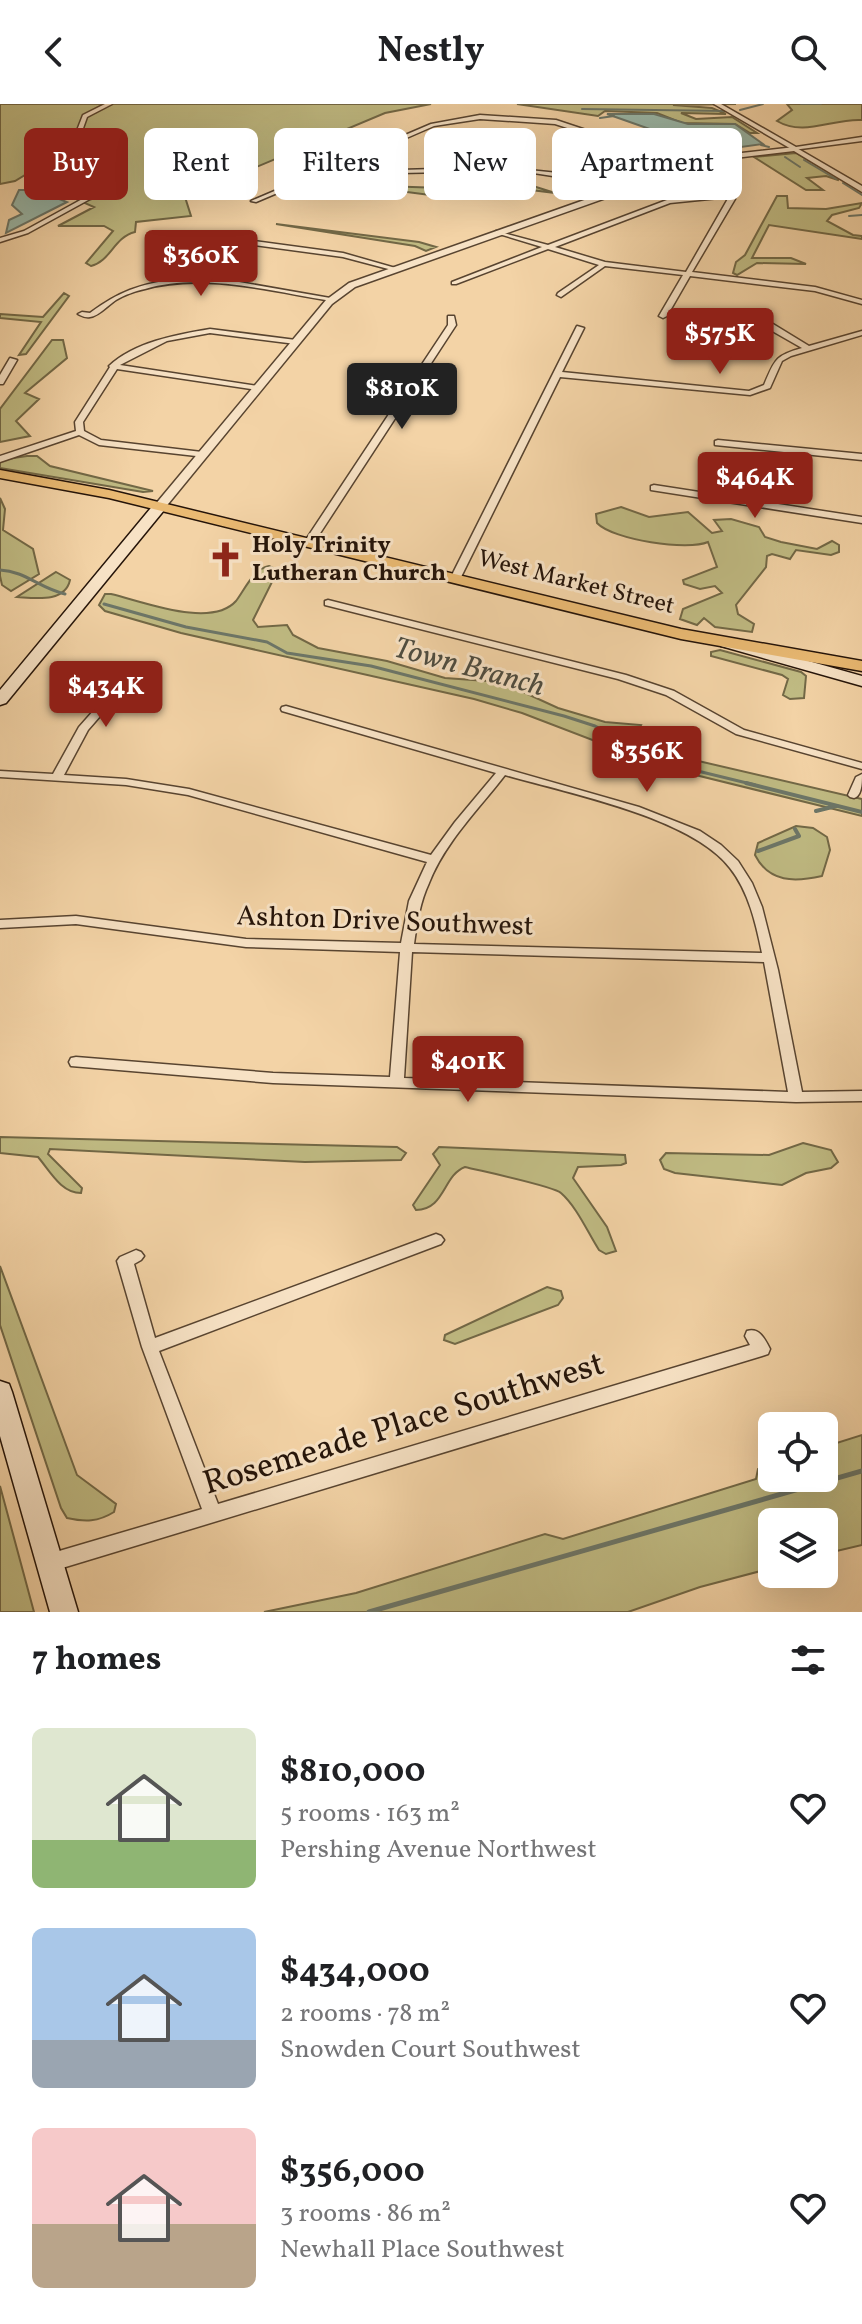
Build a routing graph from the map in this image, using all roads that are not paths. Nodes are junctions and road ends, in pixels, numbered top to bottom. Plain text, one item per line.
1 (109, 104) edge
2 (717, 104) edge
3 (729, 107) edge
4 (578, 128) edge
5 (408, 136) edge
6 (862, 139) edge
7 (795, 149) junction
8 (742, 157) edge
9 (862, 190) edge
10 (274, 193) edge
11 (589, 200) edge
12 (680, 200) edge
13 (729, 200) edge
14 (254, 201) dead end
15 (498, 232) junction
16 (0, 240) edge
17 (225, 244) dead end
18 (543, 246) junction
19 (604, 264) junction
20 (396, 269) junction
21 (687, 274) junction
22 (454, 283) dead end
23 (561, 295) dead end
24 (332, 299) junction
25 (862, 302) edge
26 (82, 314) dead end
27 (663, 316) dead end
28 (451, 318) dead end
29 (770, 326) dead end
30 (580, 328) dead end
31 (862, 333) edge
32 (296, 342) junction
33 (806, 347) junction
34 (13, 360) dead end
35 (113, 366) junction
36 (557, 374) junction
37 (0, 382) edge
38 (257, 388) junction
39 (80, 432) junction
40 (718, 443) dead end
41 (202, 455) junction
42 (862, 457) edge
43 (0, 459) edge
44 (0, 474) edge
45 (654, 488) dead end
46 (160, 506) junction
47 (862, 520) edge
48 (310, 541) junction
49 (456, 577) junction
50 (328, 603) dead end
51 (723, 642) junction
52 (862, 666) edge
53 (137, 668) dead end
54 (862, 681) edge
55 (0, 700) edge
56 (286, 709) dead end
57 (862, 766) edge
58 (502, 772) junction
59 (0, 774) edge
60 (862, 777) edge
61 (57, 778) junction
62 (854, 795) dead end
63 (434, 860) junction
64 (0, 924) edge
65 (409, 948) junction
66 (769, 958) junction
67 (76, 1062) dead end
68 (397, 1082) junction
69 (862, 1096) edge
70 (796, 1097) junction
71 (436, 1240) dead end
72 (136, 1256) dead end
73 (753, 1336) dead end
74 (150, 1347) junction
75 (0, 1392) edge
76 (213, 1514) junction
77 (49, 1563) junction
78 (64, 1612) edge

1 - 16 street
2 - 3 street
3 - 7 street
4 - 5 street
6 - 7 street
7 - 8 street
7 - 9 street
10 - 14 street
11 - 15 street
12 - 18 street
13 - 21 street
15 - 18 street
15 - 20 street
17 - 20 street
18 - 19 street
18 - 22 street
19 - 21 street
19 - 23 street
20 - 24 street
21 - 25 street
21 - 27 street
24 - 26 street
24 - 32 street
28 - 48 street
29 - 33 street
30 - 36 street
31 - 33 street
32 - 35 street
32 - 38 street
33 - 36 street
34 - 37 street
35 - 38 street
35 - 39 street
36 - 49 street
38 - 41 street
39 - 41 street
39 - 43 street
40 - 42 street
41 - 46 street
44 - 46 main road, West Market Street
45 - 47 street
46 - 48 main road, West Market Street
46 - 55 main road
48 - 49 main road, West Market Street
49 - 51 main road, West Market Street
50 - 57 street
51 - 52 main road, West Market Street
51 - 54 main road
53 - 61 street
56 - 58 street
58 - 63 street
58 - 66 street
59 - 61 street
60 - 62 street
61 - 63 street
63 - 65 street
64 - 65 street, Ashton Drive Southwest
65 - 66 street, Ashton Drive Southwest
65 - 68 street
66 - 70 street
67 - 68 street
68 - 70 street
69 - 70 street
71 - 74 street
72 - 74 street
73 - 76 street, Rosemeade Place Southwest
74 - 76 street
75 - 77 main road
76 - 77 street, Rosemeade Place Southwest
77 - 78 main road

